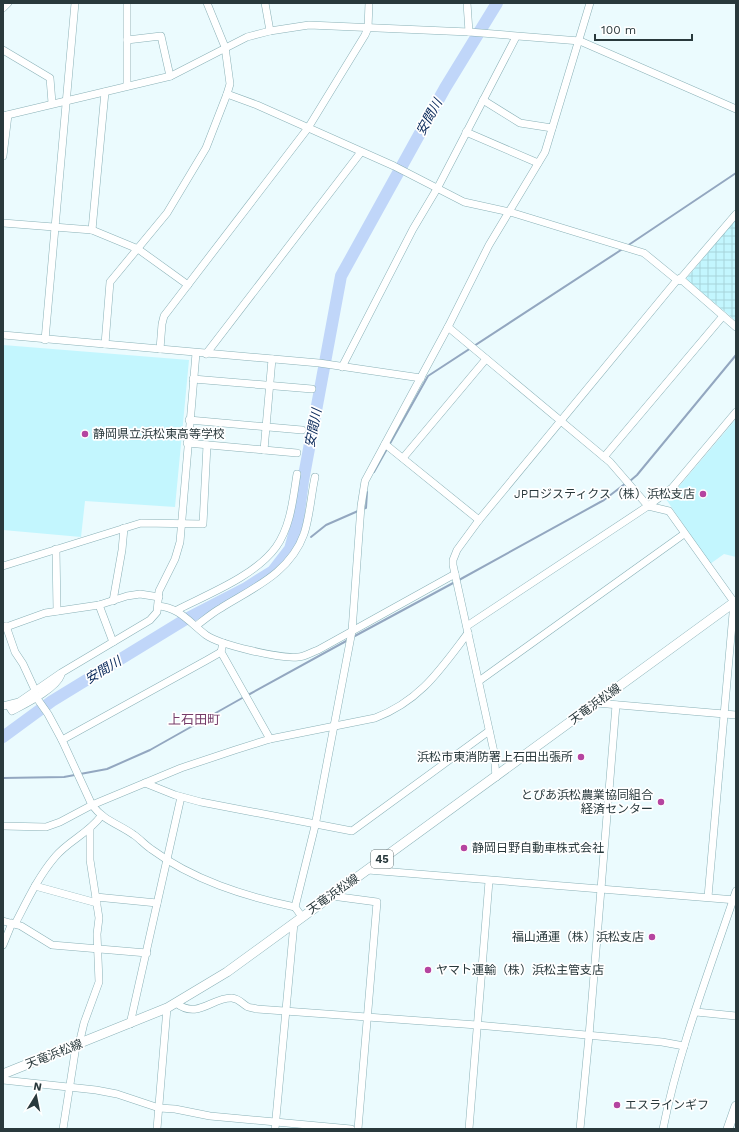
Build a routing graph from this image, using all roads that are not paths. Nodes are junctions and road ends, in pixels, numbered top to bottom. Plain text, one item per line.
1 (8, 3) edge
2 (74, 3) edge
3 (127, 3) edge
4 (208, 3) edge
5 (265, 3) edge
6 (369, 3) edge
7 (467, 3) edge
8 (590, 3) edge
9 (3, 8) edge
10 (368, 28) junction
11 (270, 31) junction
12 (469, 32) junction
13 (516, 37) junction
14 (127, 40) junction
15 (580, 41) junction
16 (225, 47) junction
17 (3, 50) edge
18 (170, 76) junction
19 (127, 86) junction
20 (105, 92) junction
21 (227, 94) junction
22 (483, 100) junction
23 (67, 101) junction
24 (52, 103) junction
25 (736, 109) edge
26 (5, 116) edge
27 (308, 128) junction
28 (552, 128) junction
29 (466, 132) junction
30 (361, 152) junction
31 (3, 156) edge
32 (538, 163) junction
33 (438, 187) junction
34 (510, 212) junction
35 (736, 214) edge
36 (3, 223) edge
37 (55, 228) junction
38 (92, 230) junction
39 (138, 249) junction
40 (677, 280) junction
41 (188, 285) junction
42 (723, 316) junction
43 (448, 327) junction
44 (736, 327) edge
45 (3, 335) edge
46 (45, 340) junction
47 (104, 344) junction
48 (160, 349) junction
49 (196, 353) junction
50 (206, 354) junction
51 (272, 359) junction
52 (486, 359) junction
53 (342, 367) junction
54 (193, 378) junction
55 (421, 378) junction
56 (270, 386) junction
57 (312, 389) dead end
58 (736, 412) edge
59 (189, 420) junction
60 (560, 420) junction
61 (266, 427) junction
62 (302, 430) dead end
63 (187, 443) junction
64 (385, 444) junction
65 (207, 445) junction
66 (264, 450) junction
67 (297, 453) dead end
68 (604, 457) junction
69 (403, 458) junction
70 (296, 474) dead end
71 (314, 477) dead end
72 (648, 506) junction
73 (479, 520) junction
74 (181, 523) junction
75 (124, 528) junction
76 (684, 534) junction
77 (56, 549) junction
78 (3, 566) edge
79 (456, 575) junction
80 (159, 597) junction
81 (112, 601) junction
82 (735, 601) edge
83 (100, 606) junction
84 (158, 606) junction
85 (57, 611) junction
86 (177, 611) junction
87 (196, 625) junction
88 (5, 626) edge
89 (467, 630) junction
90 (351, 632) junction
91 (113, 642) junction
92 (223, 642) junction
93 (221, 652) junction
94 (479, 681) junction
95 (36, 695) junction
96 (596, 703) junction
97 (616, 705) junction
98 (6, 706) edge
99 (725, 714) junction
100 (736, 715) edge
101 (334, 725) junction
102 (489, 732) junction
103 (270, 739) junction
104 (62, 740) junction
105 (496, 777) junction
106 (145, 783) junction
107 (181, 797) junction
108 (92, 806) junction
109 (100, 816) junction
110 (3, 826) edge
111 (315, 826) junction
112 (90, 829) junction
113 (166, 858) junction
114 (368, 870) junction
115 (489, 880) junction
116 (35, 886) junction
117 (601, 889) junction
118 (736, 891) edge
119 (332, 896) junction
120 (708, 897) junction
121 (96, 900) junction
122 (734, 900) edge
123 (157, 903) junction
124 (295, 907) junction
125 (302, 917) junction
126 (3, 921) edge
127 (294, 923) junction
128 (14, 924) junction
129 (3, 945) edge
130 (97, 949) junction
131 (147, 953) junction
132 (172, 1006) junction
133 (285, 1011) junction
134 (696, 1012) junction
135 (736, 1016) edge
136 (368, 1017) junction
137 (130, 1024) junction
138 (477, 1025) junction
139 (589, 1036) junction
140 (76, 1046) junction
141 (684, 1046) junction
142 (3, 1074) edge
143 (3, 1080) edge
144 (70, 1086) junction
145 (736, 1106) edge
146 (159, 1108) junction
147 (275, 1126) edge
148 (62, 1129) edge
149 (157, 1129) edge
150 (351, 1129) edge
151 (358, 1129) edge
152 (469, 1129) edge
153 (580, 1129) edge
154 (663, 1129) edge
155 (728, 1129) edge

1 - 9 street
2 - 23 street
3 - 14 street
4 - 16 street
5 - 11 street
6 - 10 street
7 - 12 street
8 - 15 street
10 - 11 street
10 - 12 street
10 - 27 street
11 - 16 street
12 - 13 street
13 - 15 street
13 - 22 street
14 - 18 street
14 - 19 street
15 - 25 street
15 - 28 street
16 - 18 street
16 - 21 street
17 - 24 street
18 - 19 street
19 - 20 street
20 - 23 street
20 - 38 street
21 - 27 street
21 - 39 street
22 - 28 street
22 - 29 street
23 - 24 street
23 - 37 street
24 - 26 street
26 - 31 street
27 - 30 street
27 - 41 street
28 - 32 street
29 - 32 street
29 - 33 street
30 - 33 street
30 - 50 street
32 - 34 street
33 - 34 street
33 - 53 street
34 - 40 street
34 - 43 street
35 - 40 street
36 - 37 street
37 - 38 street
37 - 46 street
38 - 39 street
39 - 41 street
39 - 47 street
40 - 42 street
40 - 60 street
41 - 48 street
42 - 44 street
42 - 68 street
43 - 52 street
43 - 55 street
45 - 46 street
46 - 47 street
47 - 48 street
48 - 49 street
49 - 50 street
49 - 54 street
50 - 51 street
51 - 53 street
51 - 56 street
52 - 60 street
52 - 69 street
53 - 55 street
54 - 56 street
54 - 59 street
55 - 64 street
56 - 57 street
56 - 61 street
58 - 72 street
59 - 61 street
59 - 63 street
60 - 68 street
60 - 73 street
61 - 62 street
61 - 66 street
63 - 65 street
63 - 74 street
64 - 69 street
64 - 90 street
65 - 66 street
65 - 74 street
66 - 67 street
68 - 72 street
69 - 73 street
70 - 86 street
71 - 87 street
72 - 76 street
72 - 89 street
73 - 79 street
74 - 75 street
74 - 80 street
75 - 77 street
75 - 81 street
76 - 82 street
76 - 94 street
77 - 78 street
77 - 85 street
79 - 89 street
79 - 90 street
80 - 81 street
80 - 84 street
81 - 83 street
82 - 96 main road, 天竜浜松線 / 45
82 - 99 street
83 - 85 street
83 - 91 street
84 - 86 street
84 - 91 street
85 - 88 street
86 - 87 street
87 - 92 street
88 - 95 street
89 - 94 street
89 - 101 street
90 - 92 street
90 - 101 street
91 - 95 street
92 - 93 street
93 - 103 street
93 - 104 street
94 - 102 street
95 - 98 street
95 - 104 street
96 - 97 street
96 - 105 main road, 天竜浜松線 / 45
97 - 99 street
97 - 117 street
99 - 100 street
99 - 120 street
101 - 103 street
101 - 111 street
102 - 105 street
102 - 111 street
103 - 106 street
104 - 108 street
105 - 114 main road, 天竜浜松線 / 45
106 - 107 street
106 - 108 street
107 - 111 street
107 - 113 street
108 - 109 street
108 - 110 street
109 - 112 street
109 - 113 street
111 - 124 street
112 - 116 street
112 - 121 street
113 - 123 street
113 - 124 street
114 - 115 street
114 - 119 main road, 天竜浜松線 / 45
115 - 117 street
115 - 138 street
116 - 121 street
116 - 128 street
117 - 120 street
117 - 139 street
118 - 122 street
119 - 125 main road, 天竜浜松線 / 45
119 - 136 street
120 - 122 street
121 - 123 street
121 - 130 street
122 - 134 street
123 - 131 street
124 - 125 street
125 - 127 main road, 天竜浜松線 / 45
126 - 128 street
127 - 132 main road, 天竜浜松線 / 45
127 - 133 street
128 - 129 street
128 - 130 street
130 - 131 street
130 - 140 street
131 - 137 street
132 - 133 street
132 - 137 main road, 天竜浜松線 / 45
132 - 146 street
133 - 136 street
133 - 147 street
134 - 135 street
134 - 141 street
136 - 138 street
136 - 151 street
137 - 140 main road, 天竜浜松線 / 45
138 - 139 street
138 - 152 street
139 - 141 street
139 - 153 street
140 - 142 main road, 天竜浜松線 / 45
140 - 144 street
141 - 154 street
143 - 144 street
144 - 146 street
144 - 148 street
145 - 155 main road
146 - 147 street
146 - 149 street
147 - 150 street

